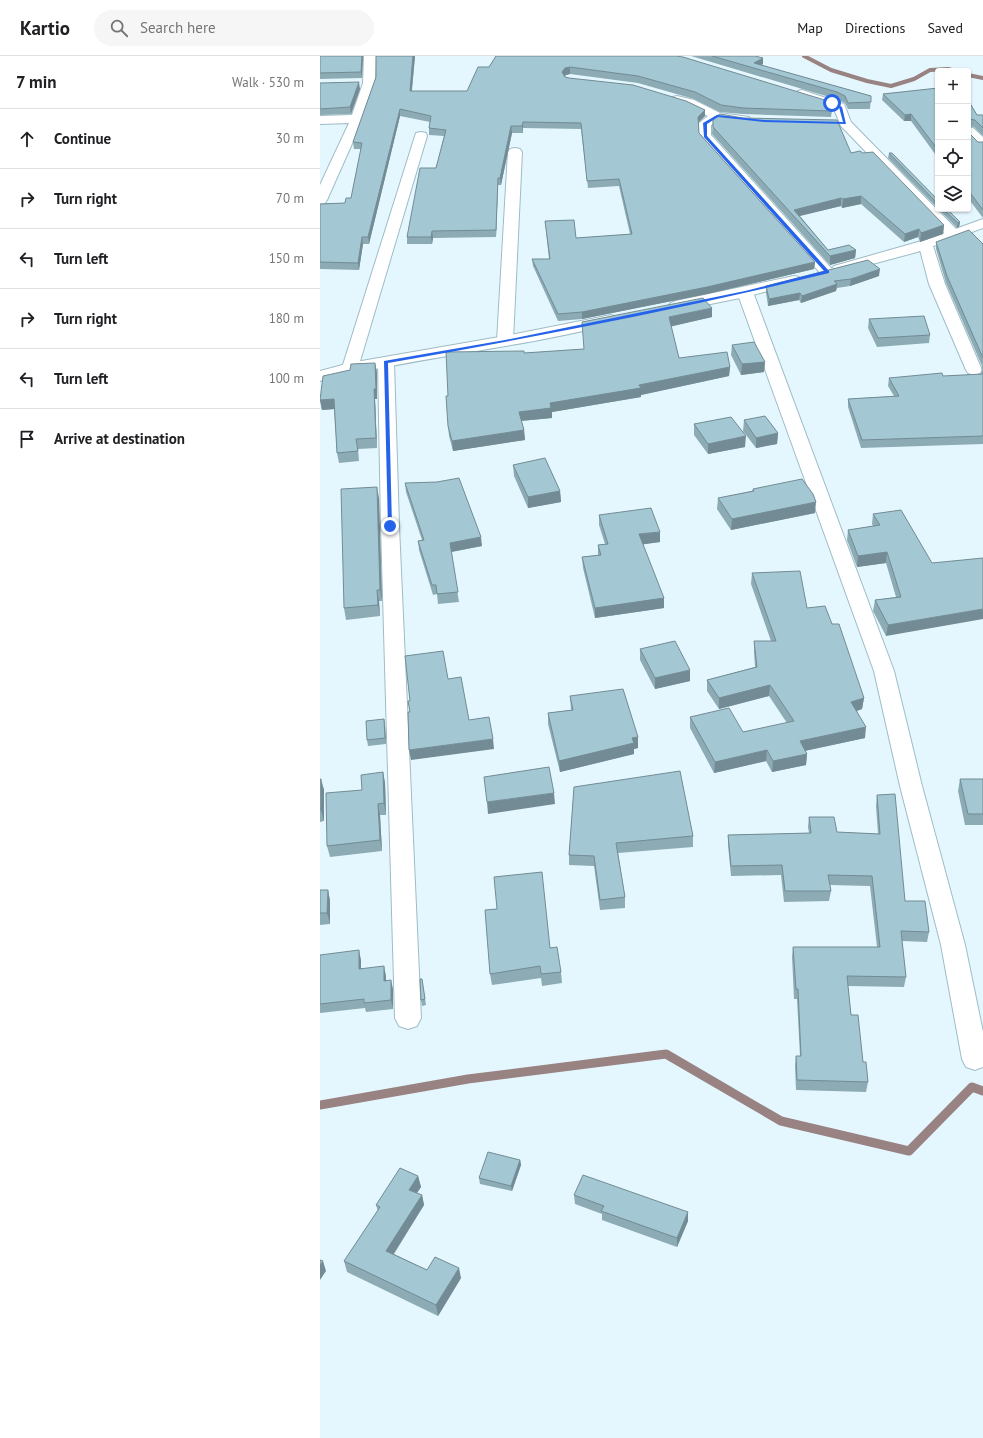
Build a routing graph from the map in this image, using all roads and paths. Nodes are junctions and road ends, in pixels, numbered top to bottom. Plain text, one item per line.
1 (370, 56) edge
2 (369, 83) junction
3 (355, 84) edge
4 (794, 92) edge
5 (662, 95) edge
6 (717, 116) junction
7 (357, 119) junction
8 (320, 120) edge
9 (757, 121) edge
10 (830, 123) edge
11 (845, 123) junction
12 (971, 134) edge
13 (421, 136) dead end
14 (983, 144) edge
15 (514, 152) dead end
16 (320, 200) edge
17 (983, 223) edge
18 (955, 236) junction
19 (926, 246) junction
20 (815, 275) junction
21 (745, 292) junction
22 (660, 310) edge
23 (621, 318) edge
24 (505, 341) junction
25 (386, 362) junction
26 (350, 368) junction
27 (974, 370) dead end
28 (320, 376) edge
29 (408, 1018) dead end
30 (974, 1059) dead end

1 - 2 street
2 - 3 street
2 - 7 street
4 - 11 street
5 - 6 street
6 - 9 street
6 - 20 street
7 - 8 street
7 - 16 street
10 - 11 street
11 - 18 street
12 - 14 street
13 - 26 street
15 - 24 street
17 - 18 street
18 - 19 street
19 - 20 street
19 - 27 street
20 - 21 street
21 - 22 street
21 - 30 street
23 - 24 street
24 - 25 street
25 - 26 street
25 - 29 street
26 - 28 street

